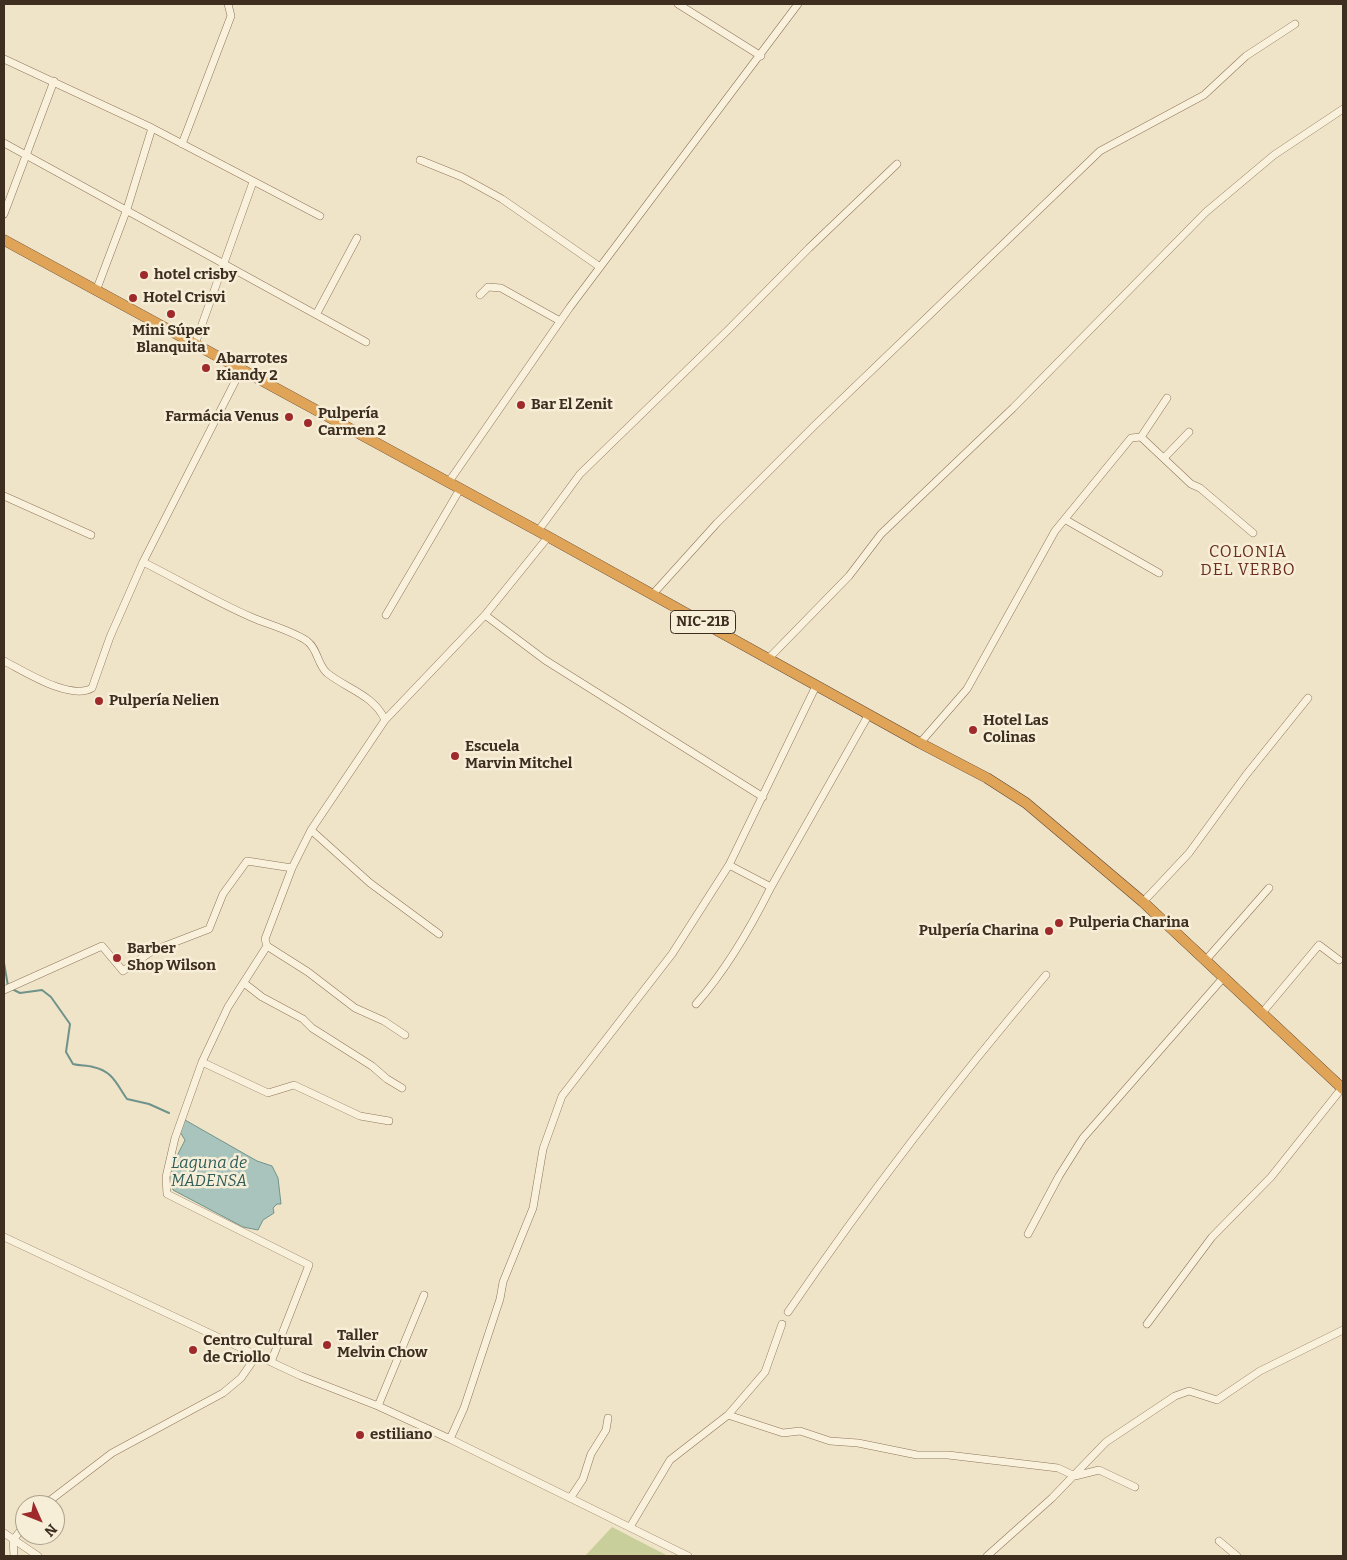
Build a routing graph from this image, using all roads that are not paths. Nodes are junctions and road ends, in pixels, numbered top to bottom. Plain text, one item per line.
1 (228, 4) edge
2 (678, 4) edge
3 (798, 4) edge
4 (1295, 24) dead end
5 (760, 56) junction
6 (4, 59) edge
7 (54, 81) junction
8 (1343, 109) edge
9 (152, 128) junction
10 (4, 143) edge
11 (182, 144) junction
12 (25, 155) junction
13 (420, 160) dead end
14 (897, 164) dead end
15 (253, 182) junction
16 (127, 209) junction
17 (4, 214) edge
18 (320, 216) dead end
19 (357, 238) dead end
20 (4, 240) edge
21 (224, 264) junction
22 (600, 267) junction
23 (96, 291) junction
24 (480, 295) dead end
25 (317, 314) junction
26 (560, 321) junction
27 (366, 342) dead end
28 (195, 344) junction
29 (241, 370) junction
30 (1168, 398) dead end
31 (1189, 432) dead end
32 (1141, 437) junction
33 (1165, 457) junction
34 (448, 483) junction
35 (460, 489) junction
36 (4, 496) edge
37 (1066, 520) junction
38 (538, 531) junction
39 (1253, 533) dead end
40 (91, 535) dead end
41 (548, 537) junction
42 (143, 562) junction
43 (1158, 572) dead end
44 (652, 594) junction
45 (386, 615) dead end
46 (485, 615) junction
47 (769, 658) junction
48 (4, 661) edge
49 (816, 686) junction
50 (1308, 698) dead end
51 (869, 714) junction
52 (385, 720) junction
53 (920, 743) junction
54 (763, 797) junction
55 (311, 830) junction
56 (729, 865) junction
57 (292, 868) junction
58 (771, 887) junction
59 (1269, 888) dead end
60 (1143, 902) junction
61 (439, 934) dead end
62 (267, 946) junction
63 (1339, 960) dead end
64 (1206, 961) junction
65 (1046, 975) dead end
66 (1223, 978) junction
67 (244, 983) junction
68 (4, 990) edge
69 (696, 1004) dead end
70 (1262, 1013) junction
71 (405, 1035) dead end
72 (202, 1062) junction
73 (402, 1088) dead end
74 (1343, 1089) edge
75 (389, 1121) dead end
76 (1028, 1234) dead end
77 (4, 1237) edge
78 (424, 1295) dead end
79 (788, 1312) dead end
80 (782, 1324) dead end
81 (1147, 1324) dead end
82 (1343, 1330) edge
83 (257, 1355) junction
84 (271, 1362) junction
85 (378, 1406) junction
86 (728, 1415) junction
87 (608, 1418) dead end
88 (450, 1439) junction
89 (1075, 1476) junction
90 (1135, 1487) dead end
91 (57, 1495) edge
92 (571, 1497) junction
93 (630, 1527) junction
94 (4, 1533) edge
95 (14, 1540) junction
96 (1219, 1541) dead end
97 (14, 1556) edge
98 (38, 1556) edge
99 (688, 1556) edge
100 (986, 1556) edge
101 (1236, 1556) edge

1 - 11 street
2 - 5 street
3 - 5 street
4 - 44 street
5 - 22 street
6 - 7 street
7 - 9 street
7 - 12 street
8 - 47 street
9 - 11 street
9 - 16 street
10 - 12 street
11 - 15 street
12 - 16 street
12 - 17 street
13 - 22 street
14 - 38 street
15 - 18 street
15 - 21 street
16 - 21 street
16 - 23 street
19 - 25 street
20 - 23 highway, NIC-21B
21 - 25 street
21 - 28 street
22 - 26 street
23 - 28 highway, NIC-21B
24 - 26 street
25 - 27 street
26 - 34 street
28 - 29 highway, NIC-21B
29 - 34 highway, NIC-21B
29 - 42 street
30 - 32 street
31 - 33 street
32 - 33 street
32 - 37 street
33 - 39 street
34 - 35 highway, NIC-21B
35 - 38 highway, NIC-21B
35 - 45 street
36 - 40 street
37 - 43 street
37 - 53 street
38 - 41 highway, NIC-21B
41 - 44 highway, NIC-21B
41 - 46 street
42 - 48 street
42 - 52 street
44 - 47 highway, NIC-21B
46 - 52 street
46 - 54 street
47 - 49 highway, NIC-21B
49 - 51 highway, NIC-21B
49 - 54 street
50 - 60 street
51 - 53 highway, NIC-21B
51 - 58 street
52 - 55 street
53 - 60 highway, NIC-21B
54 - 56 street
55 - 57 street
55 - 61 street
56 - 58 street
56 - 88 street
57 - 62 street
57 - 68 street
58 - 69 street
59 - 64 street
60 - 64 highway, NIC-21B
62 - 67 street
62 - 71 street
63 - 70 street
64 - 66 highway, NIC-21B
65 - 79 street
66 - 70 highway, NIC-21B
66 - 76 street
67 - 72 street
67 - 73 street
70 - 74 highway, NIC-21B
72 - 75 street
72 - 84 street
74 - 81 street
77 - 83 street
78 - 85 street
80 - 86 street
82 - 89 street
83 - 84 street
83 - 91 street
84 - 85 street
85 - 88 street
86 - 89 street
86 - 93 street
87 - 92 street
88 - 92 street
89 - 90 street
89 - 100 street
92 - 93 street
93 - 99 street
94 - 95 street
95 - 97 street
95 - 98 street
96 - 101 street

